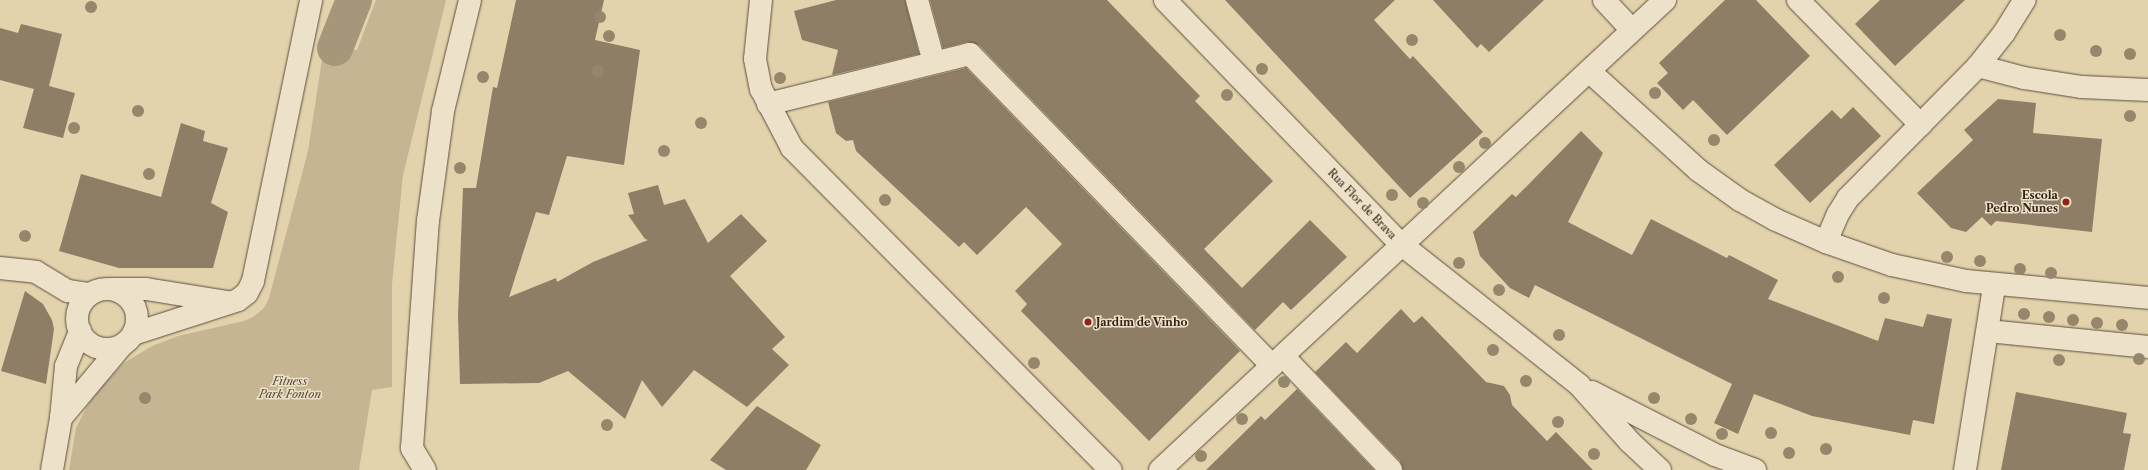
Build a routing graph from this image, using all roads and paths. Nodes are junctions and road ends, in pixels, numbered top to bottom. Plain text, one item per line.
1 (311, 0) edge
2 (470, 0) edge
3 (761, 0) edge
4 (917, 0) edge
5 (1165, 0) edge
6 (1604, 0) edge
7 (1665, 0) edge
8 (1798, 0) edge
9 (2025, 0) edge
10 (1632, 30) junction
11 (934, 62) junction
12 (1978, 66) junction
13 (1589, 71) junction
14 (2148, 90) edge
15 (768, 104) junction
16 (1921, 125) junction
17 (1826, 242) junction
18 (1402, 245) junction
19 (0, 268) edge
20 (1994, 286) junction
21 (111, 289) junction
22 (90, 294) junction
23 (2148, 298) edge
24 (228, 303) junction
25 (80, 331) junction
26 (1988, 331) junction
27 (128, 339) junction
28 (2148, 347) edge
29 (1278, 361) junction
30 (1578, 385) junction
31 (61, 418) junction
32 (52, 470) edge
33 (424, 470) edge
34 (1111, 470) edge
35 (1160, 470) edge
36 (1391, 470) edge
37 (1660, 470) edge
38 (1755, 470) edge
39 (1965, 470) edge

1 - 24 street
2 - 33 street
3 - 15 street
4 - 11 street
5 - 18 street, Rua Flor de Brava
6 - 10 street
7 - 10 street
8 - 16 street
9 - 12 street
10 - 13 street
11 - 15 street
11 - 29 street
12 - 14 street
12 - 16 street
13 - 17 street
13 - 18 street
15 - 34 street
16 - 17 street
17 - 20 street
18 - 29 street
18 - 30 street, Rua Flor de Brava
19 - 22 street
20 - 23 street
20 - 26 street
21 - 22 street
21 - 24 street
21 - 27 street
22 - 25 street
24 - 27 street
25 - 27 street
25 - 31 street
26 - 28 street
26 - 39 street
27 - 31 street
29 - 35 street
29 - 36 street
30 - 37 street
30 - 38 street
31 - 32 street

